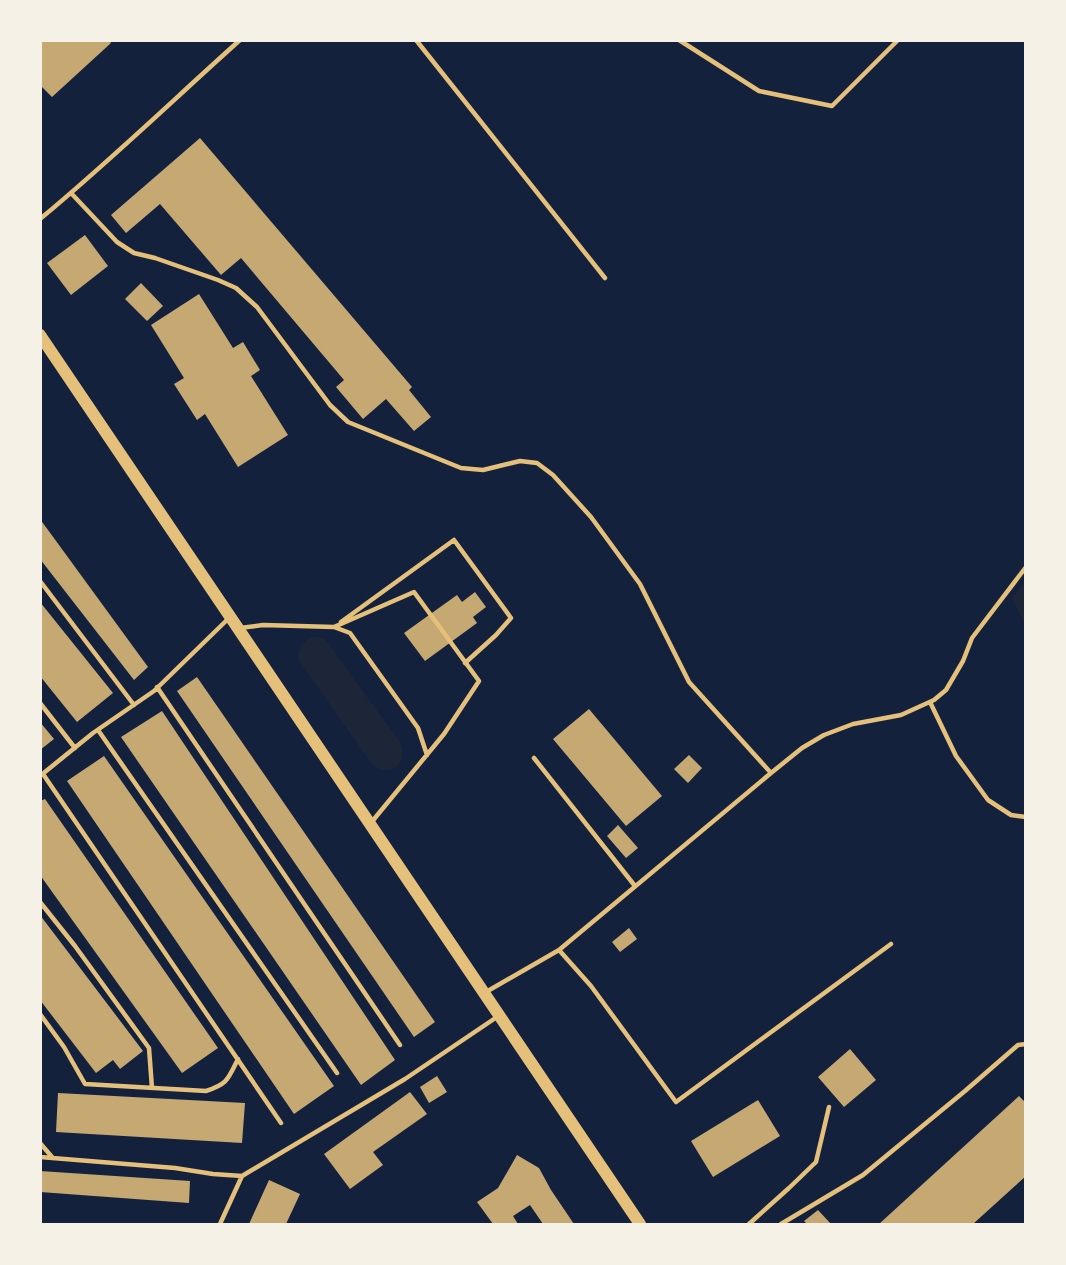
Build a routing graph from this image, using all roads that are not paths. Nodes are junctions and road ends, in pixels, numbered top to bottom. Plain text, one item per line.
1 (240, 40) edge
2 (416, 40) edge
3 (679, 40) edge
4 (898, 40) edge
5 (71, 193) junction
6 (40, 219) edge
7 (605, 278) dead end
8 (40, 335) edge
9 (1026, 567) edge
10 (40, 581) edge
11 (231, 616) junction
12 (334, 627) junction
13 (239, 628) junction
14 (465, 663) junction
15 (157, 687) junction
16 (930, 702) junction
17 (40, 704) edge
18 (134, 705) junction
19 (98, 730) junction
20 (75, 748) junction
21 (427, 755) junction
22 (534, 758) dead end
23 (771, 773) junction
24 (42, 775) edge
25 (1026, 817) edge
26 (370, 824) junction
27 (635, 886) junction
28 (40, 902) edge
29 (891, 944) dead end
30 (560, 950) junction
31 (484, 993) junction
32 (40, 1014) edge
33 (500, 1016) junction
34 (1026, 1044) edge
35 (400, 1045) dead end
36 (238, 1059) junction
37 (337, 1073) dead end
38 (152, 1088) junction
39 (829, 1107) dead end
40 (281, 1123) dead end
41 (40, 1143) edge
42 (40, 1157) edge
43 (53, 1158) junction
44 (242, 1176) junction
45 (220, 1224) edge
46 (640, 1224) edge
47 (749, 1224) edge
48 (781, 1224) edge

1 - 5 lane
2 - 7 lane
3 - 4 lane
5 - 6 lane
5 - 23 lane
8 - 11 main road
9 - 16 lane
10 - 18 lane
11 - 13 main road
11 - 15 lane
12 - 13 lane
12 - 14 lane
12 - 14 lane
12 - 21 lane
13 - 26 main road
14 - 21 lane
15 - 18 lane
15 - 35 lane
16 - 23 lane
16 - 25 lane
17 - 20 lane
18 - 19 lane
19 - 20 lane
19 - 37 lane
20 - 24 lane
21 - 26 lane
22 - 27 lane
23 - 27 lane
24 - 36 lane
26 - 31 main road
27 - 30 lane
28 - 38 lane
29 - 30 lane
30 - 31 lane
31 - 33 main road
32 - 38 lane
33 - 44 lane
33 - 46 main road
34 - 48 lane
36 - 38 lane
36 - 40 lane
39 - 47 lane
41 - 43 lane
42 - 43 lane
43 - 44 lane
44 - 45 lane

